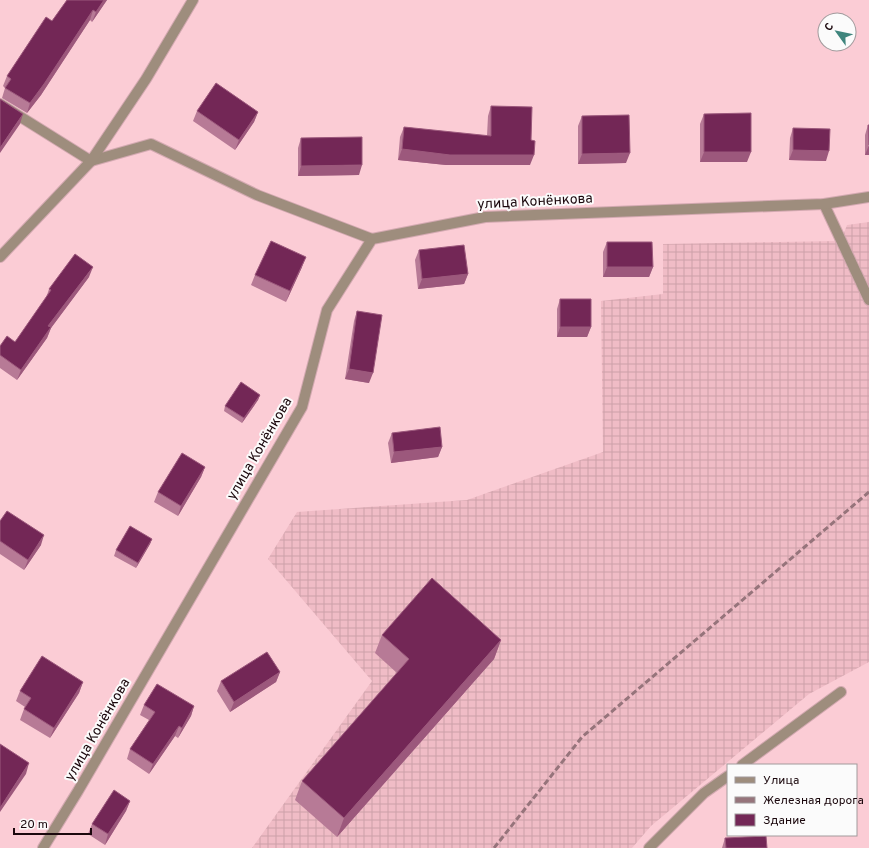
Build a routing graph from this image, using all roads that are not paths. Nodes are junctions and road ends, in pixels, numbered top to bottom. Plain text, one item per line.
1 (193, 0) edge
2 (0, 104) edge
3 (91, 161) junction
4 (869, 197) edge
5 (824, 204) junction
6 (372, 239) junction
7 (0, 257) edge
8 (869, 300) edge
9 (841, 692) dead end
10 (743, 764) edge
11 (727, 777) edge
12 (43, 848) edge
13 (649, 848) edge

1 - 3 street
2 - 3 street
3 - 6 street
3 - 7 street
4 - 5 street, улица Конёнкова
5 - 6 street, улица Конёнкова
5 - 8 street
6 - 12 street, улица Конёнкова
9 - 10 street
11 - 13 street

